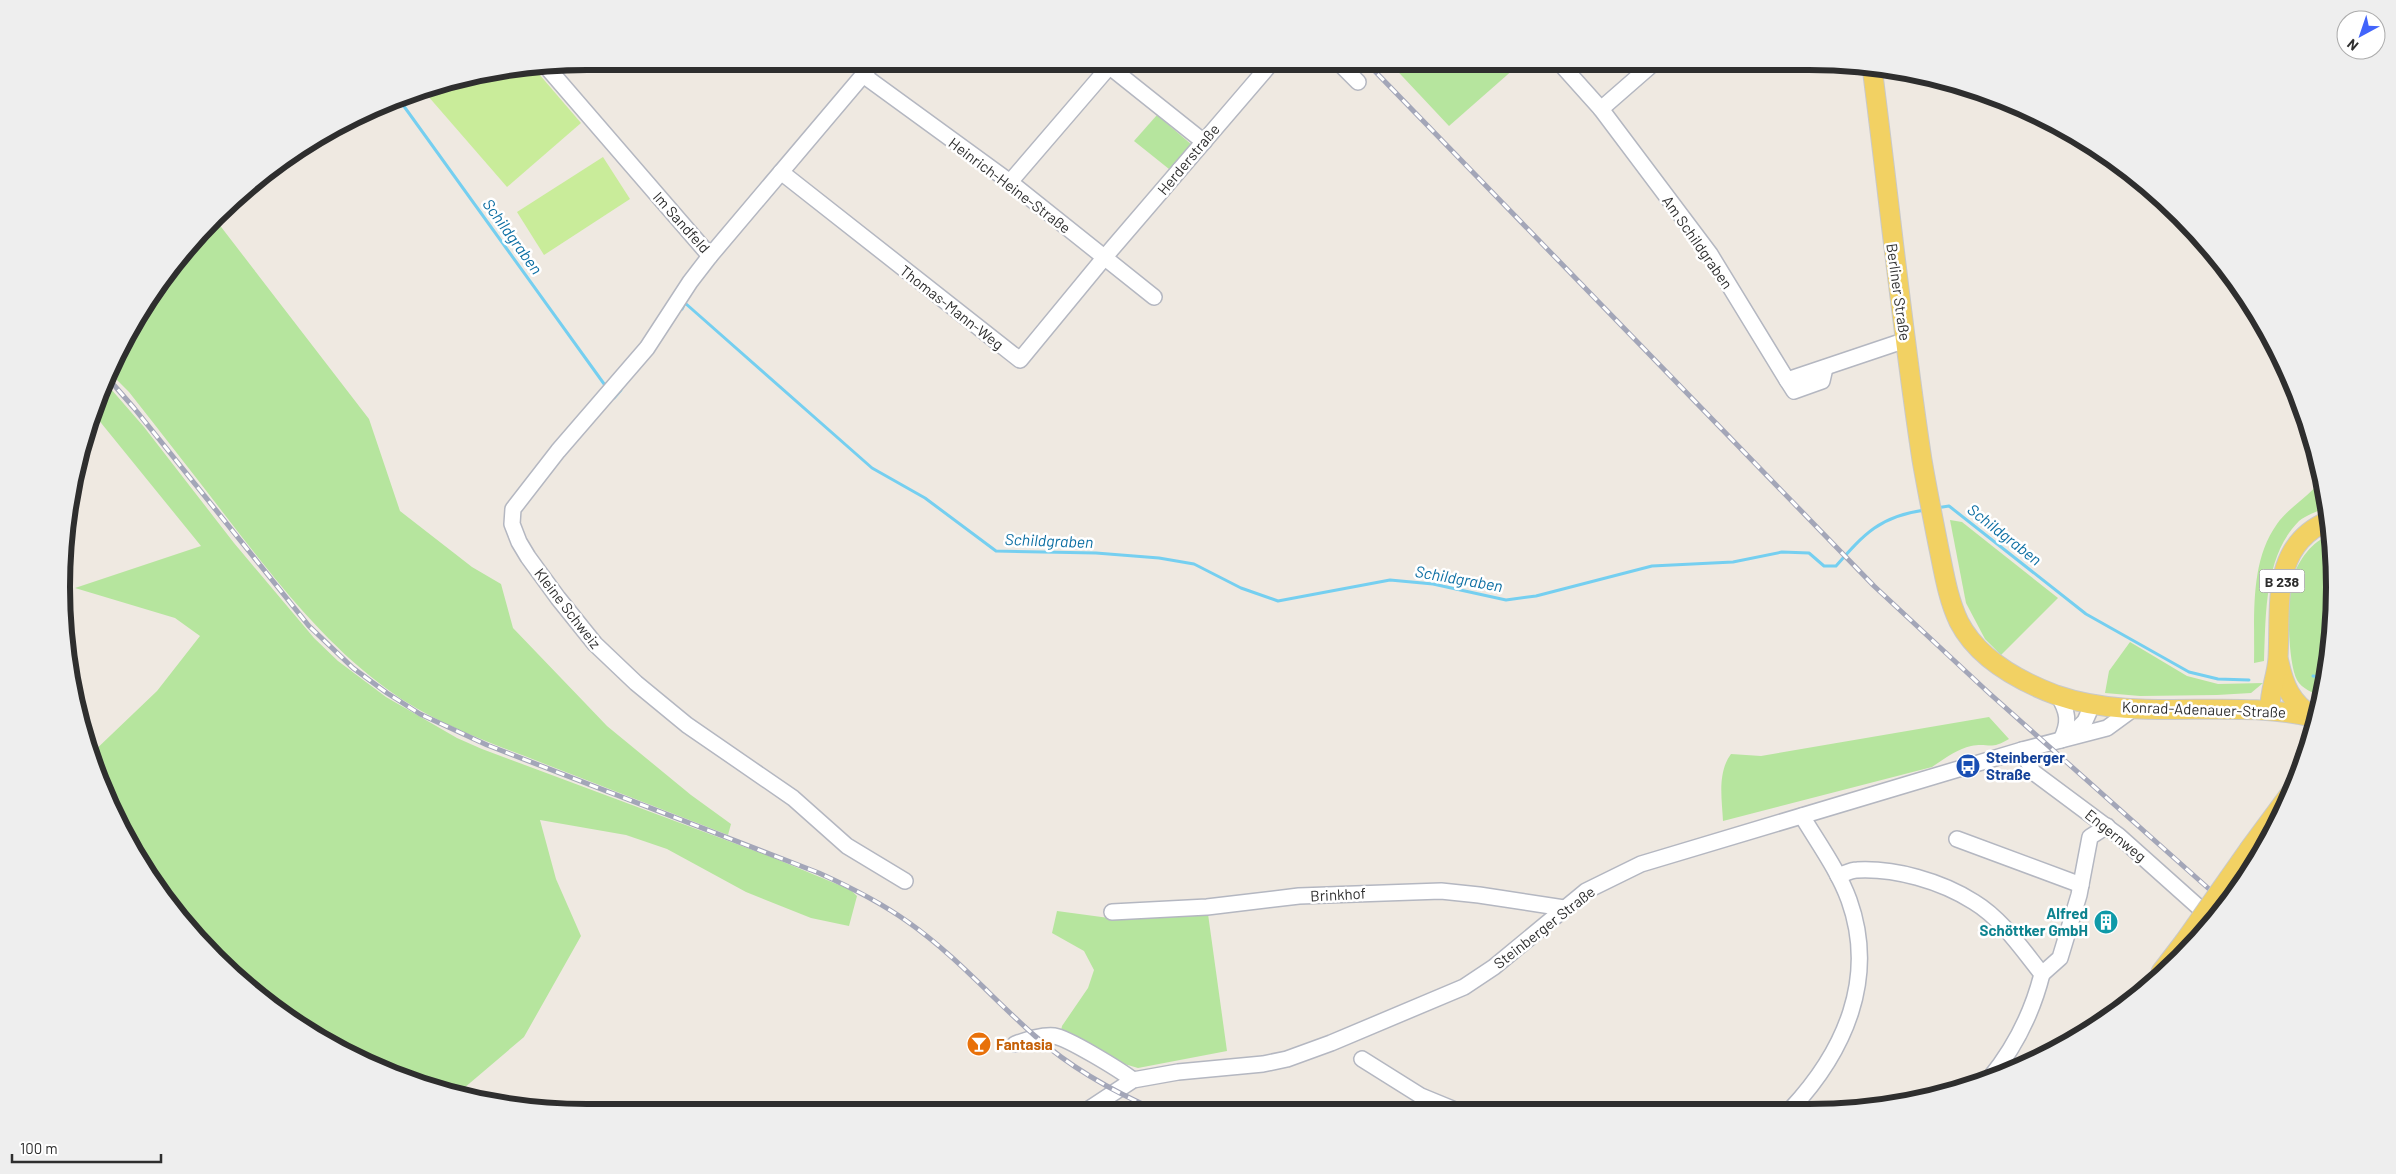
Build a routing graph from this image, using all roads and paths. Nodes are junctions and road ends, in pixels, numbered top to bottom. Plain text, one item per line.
1 (867, 70) edge
2 (1107, 70) edge
3 (1119, 70) edge
4 (1265, 70) edge
5 (1346, 70) edge
6 (1566, 70) edge
7 (1646, 70) edge
8 (549, 71) edge
9 (1873, 74) edge
10 (863, 75) junction
11 (1358, 82) dead end
12 (1601, 109) junction
13 (1204, 142) junction
14 (781, 172) junction
15 (1010, 182) junction
16 (710, 256) junction
17 (1104, 258) junction
18 (1154, 297) dead end
19 (1906, 340) junction
20 (1931, 508) joint
21 (2322, 524) edge
22 (2278, 660) junction
23 (2284, 686) junction
24 (2058, 695) junction
25 (2097, 703) junction
26 (2133, 709) junction
27 (2270, 710) junction
28 (2310, 714) edge
29 (2309, 717) edge
30 (2090, 732) junction
31 (2065, 738) junction
32 (2022, 750) junction
33 (1802, 816) junction
34 (2271, 819) edge
35 (2107, 826) junction
36 (1957, 839) dead end
37 (1838, 876) junction
38 (905, 881) dead end
39 (2081, 885) junction
40 (1564, 908) junction
41 (1112, 912) dead end
42 (2208, 915) edge
43 (2178, 949) edge
44 (2042, 974) junction
45 (1015, 1044) dead end
46 (1362, 1059) dead end
47 (1998, 1069) edge
48 (1133, 1080) junction
49 (1097, 1104) edge
50 (1440, 1104) edge
51 (1794, 1104) edge

1 - 10 street, Im Sandfeld
2 - 15 street
3 - 13 street
4 - 13 street, Herderstraße
5 - 11 street
6 - 12 street, Am Schildgraben
7 - 12 street
8 - 16 street, Im Sandfeld
9 - 19 main road, Berliner Straße
10 - 14 street, Im Sandfeld
10 - 15 street, Heinrich-Heine-Straße
12 - 19 street, Am Schildgraben
13 - 17 street, Herderstraße
14 - 16 street, Im Sandfeld
14 - 17 street, Thomas-Mann-Weg
15 - 17 street, Heinrich-Heine-Straße
16 - 38 street, Kleine Schweiz
17 - 18 street, Heinrich-Heine-Straße
19 - 20 main road, Berliner Straße
20 - 24 main road, Konrad-Adenauer-Straße
21 - 22 main road, B 238
22 - 23 main road, B 238
22 - 27 main road, B 238
23 - 27 main road
23 - 28 main road, B 238
24 - 25 main road, Konrad-Adenauer-Straße
24 - 31 street
25 - 26 main road, Konrad-Adenauer-Straße
25 - 30 street
25 - 31 street
26 - 27 main road, Konrad-Adenauer-Straße
26 - 30 street, Steinberger Straße
27 - 29 main road, Konrad-Adenauer-Straße
30 - 31 street, Steinberger Straße
31 - 32 street, Steinberger Straße
32 - 33 street, Steinberger Straße
32 - 35 street, Engernweg
33 - 37 street
33 - 40 street, Steinberger Straße
34 - 43 main road, bridge
35 - 39 street
35 - 42 street, Engernweg
36 - 39 street
37 - 44 street
37 - 51 street
39 - 44 street
40 - 41 street, Brinkhof
40 - 48 street, Steinberger Straße
44 - 47 street
45 - 48 street
46 - 50 street
48 - 49 street, Steinberger Straße

